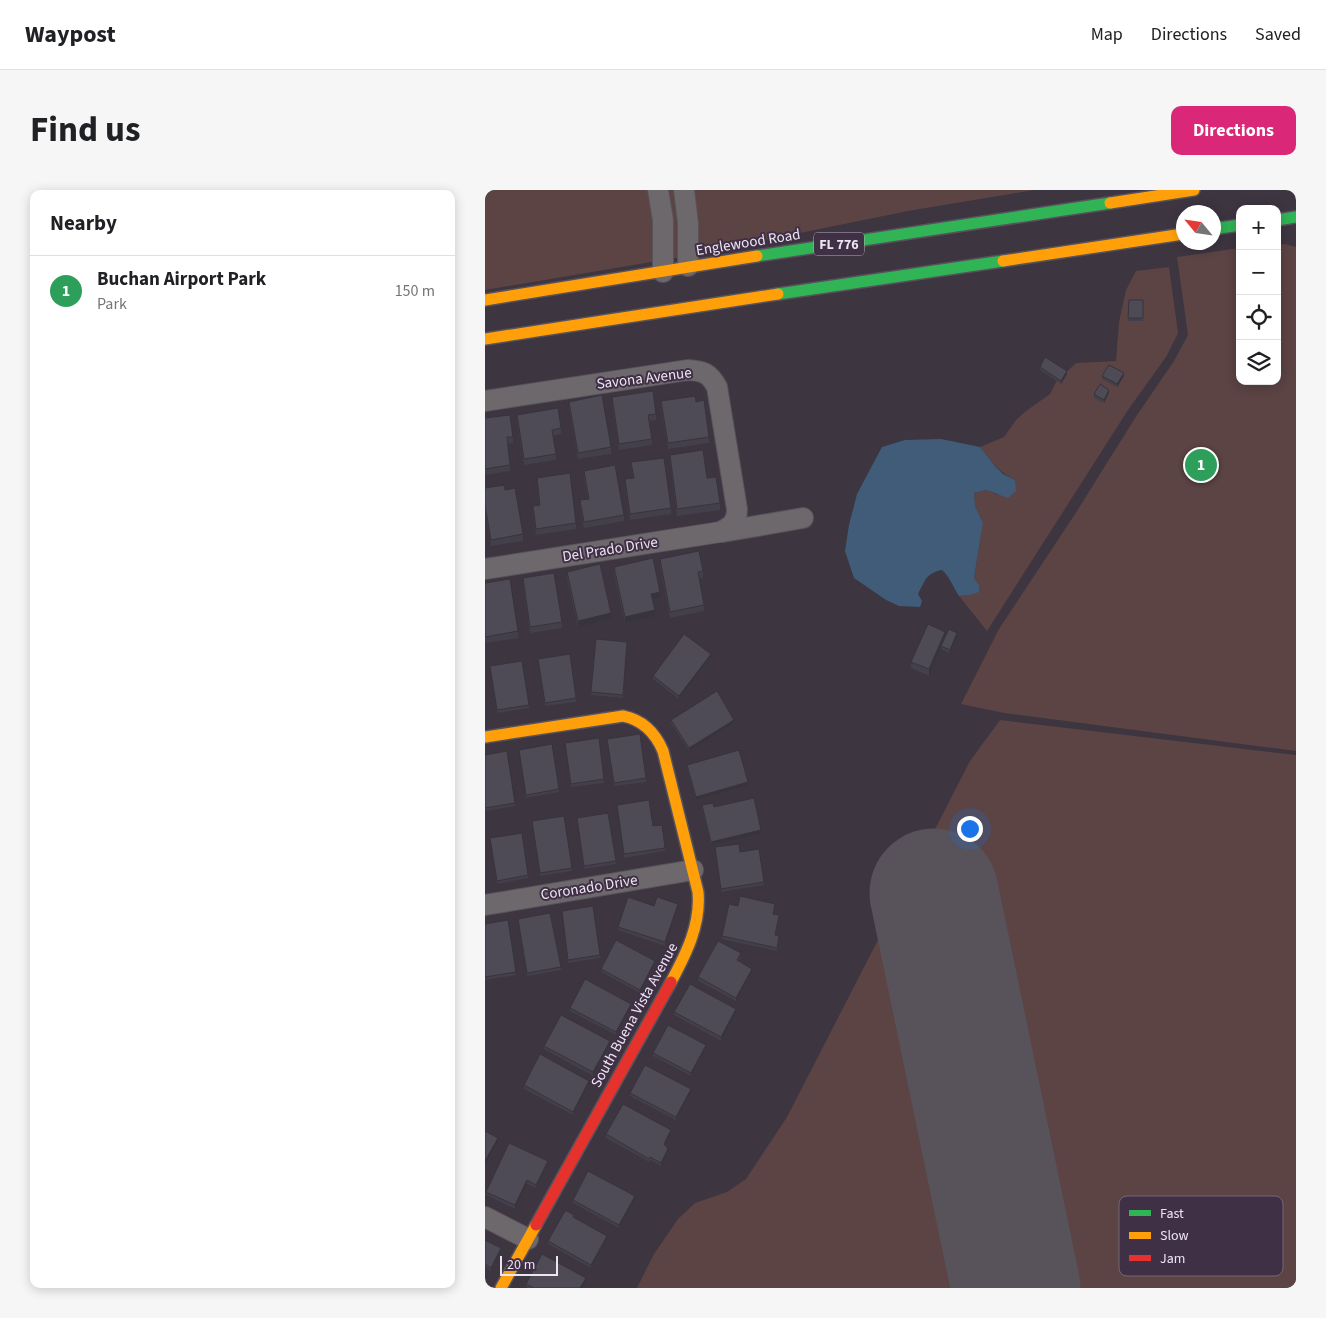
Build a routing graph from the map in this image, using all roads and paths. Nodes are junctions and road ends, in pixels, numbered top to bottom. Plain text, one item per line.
1 (658, 190) edge
2 (684, 190) edge
3 (1194, 190) edge
4 (1296, 217) edge
5 (1281, 219) edge
6 (1236, 226) edge
7 (1221, 228) edge
8 (1176, 235) edge
9 (663, 272) junction
10 (685, 275) junction
11 (485, 300) edge
12 (508, 325) dead end
13 (486, 339) edge
14 (485, 401) edge
15 (803, 518) dead end
16 (726, 528) junction
17 (485, 569) edge
18 (485, 737) edge
19 (693, 870) junction
20 (485, 904) edge
21 (485, 1217) edge
22 (528, 1239) junction
23 (501, 1288) edge

1 - 9 street
2 - 10 street
3 - 10 main road, Englewood Road / FL 776
4 - 5 main road
6 - 7 main road
8 - 13 main road
9 - 10 main road, Englewood Road / FL 776
9 - 11 main road, Englewood Road / FL 776
12 - 13 main road
14 - 16 street, Savona Avenue
15 - 16 street, Del Prado Drive
16 - 17 street, Del Prado Drive
18 - 19 main road, South Buena Vista Avenue
19 - 20 street, Coronado Drive
19 - 22 main road, South Buena Vista Avenue
21 - 22 street
22 - 23 main road, South Buena Vista Avenue

